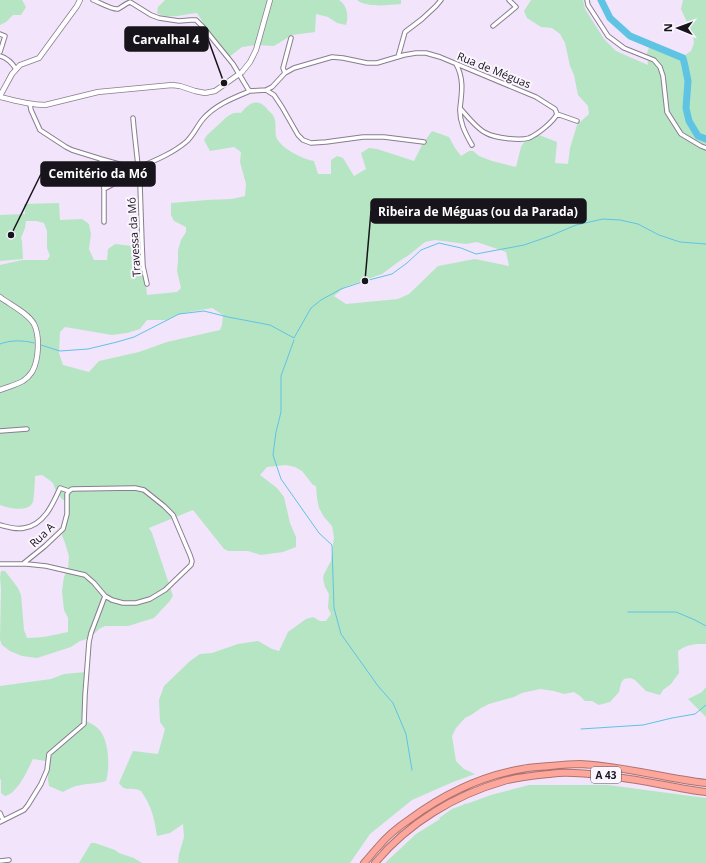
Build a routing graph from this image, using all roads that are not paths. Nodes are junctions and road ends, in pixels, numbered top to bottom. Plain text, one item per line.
1 (80, 0) edge
2 (93, 0) edge
3 (270, 0) edge
4 (441, 0) edge
5 (509, 0) edge
6 (587, 0) edge
7 (493, 26) dead end
8 (0, 34) edge
9 (290, 38) dead end
10 (0, 52) edge
11 (0, 56) edge
12 (398, 57) junction
13 (455, 63) junction
14 (16, 69) junction
15 (285, 73) junction
16 (239, 74) junction
17 (266, 90) junction
18 (250, 91) junction
19 (0, 97) edge
20 (30, 104) junction
21 (460, 108) junction
22 (557, 114) junction
23 (133, 118) dead end
24 (577, 121) dead end
25 (424, 142) dead end
26 (472, 145) dead end
27 (706, 148) edge
28 (101, 159) junction
29 (138, 169) junction
30 (104, 189) junction
31 (104, 222) dead end
32 (146, 284) dead end
33 (0, 297) edge
34 (0, 390) edge
35 (27, 429) dead end
36 (0, 432) edge
37 (69, 491) junction
38 (0, 525) edge
39 (0, 564) edge
40 (23, 564) junction
41 (105, 596) junction
42 (706, 783) edge
43 (706, 792) edge
44 (0, 814) edge
45 (2, 821) edge
46 (9, 860) dead end
47 (0, 861) edge
48 (364, 863) edge
49 (375, 863) edge

1 - 14 street
2 - 16 street
3 - 16 street
4 - 12 street
5 - 7 street
6 - 27 street
8 - 10 street
9 - 15 street
11 - 14 street
12 - 13 street, Rua de Méguas
12 - 15 street, Rua de Méguas
13 - 21 street
13 - 22 street, Rua de Méguas
14 - 19 street
15 - 17 street
16 - 18 street
16 - 20 street
17 - 18 street
17 - 25 street
18 - 29 street
19 - 20 street
20 - 28 street
21 - 22 street
21 - 26 street
22 - 24 street, Rua de Méguas
23 - 29 street, Travessa da Mó
28 - 29 street
28 - 30 street
29 - 30 street
29 - 32 street, Travessa da Mó
30 - 31 street
33 - 34 street
35 - 36 street
37 - 38 street
37 - 40 street, Rua A
37 - 41 street
39 - 40 street
40 - 41 street
41 - 45 street
42 - 48 highway, A 43
43 - 49 highway, A 43
44 - 45 street
46 - 47 street

